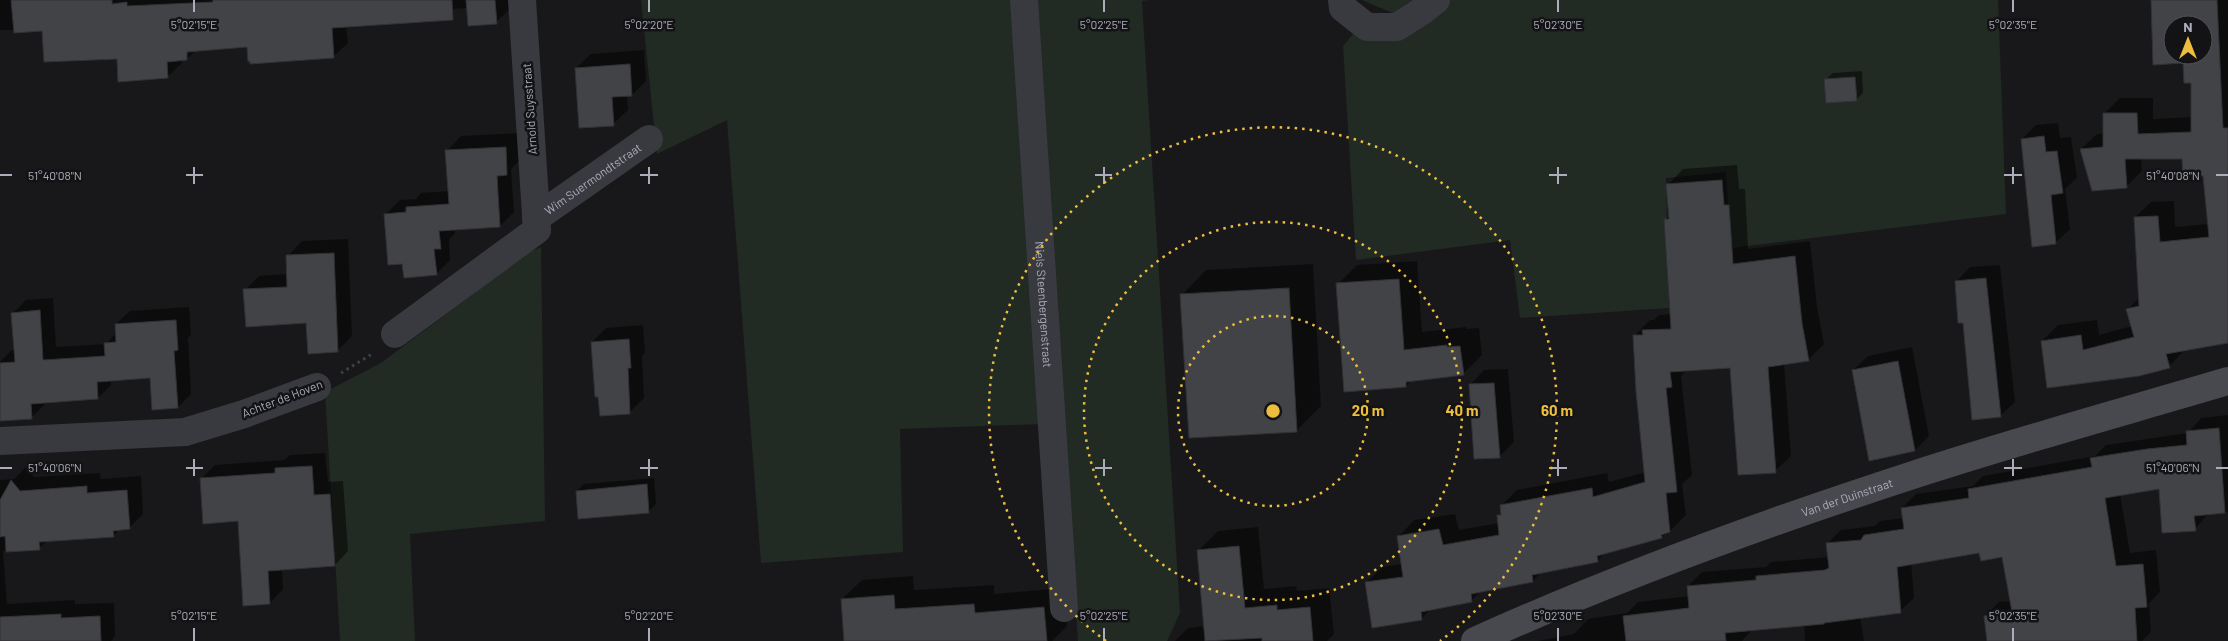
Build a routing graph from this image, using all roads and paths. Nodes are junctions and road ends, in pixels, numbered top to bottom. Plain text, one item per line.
1 (522, 0) edge
2 (1024, 0) edge
3 (1342, 0) edge
4 (1436, 0) edge
5 (649, 139) dead end
6 (536, 218) junction
7 (395, 334) joint
8 (2228, 381) edge
9 (317, 387) joint
10 (0, 441) edge
11 (1064, 608) dead end
12 (1475, 641) edge

1 - 6 street, Arnold Suysstraat
2 - 11 street, Niels Steenbergenstraat
3 - 4 street
5 - 6 street, Wim Suermondtstraat
6 - 7 street
7 - 9 path, Achter de Hoven
8 - 12 street, Van der Duinstraat
9 - 10 street, Achter de Hoven

